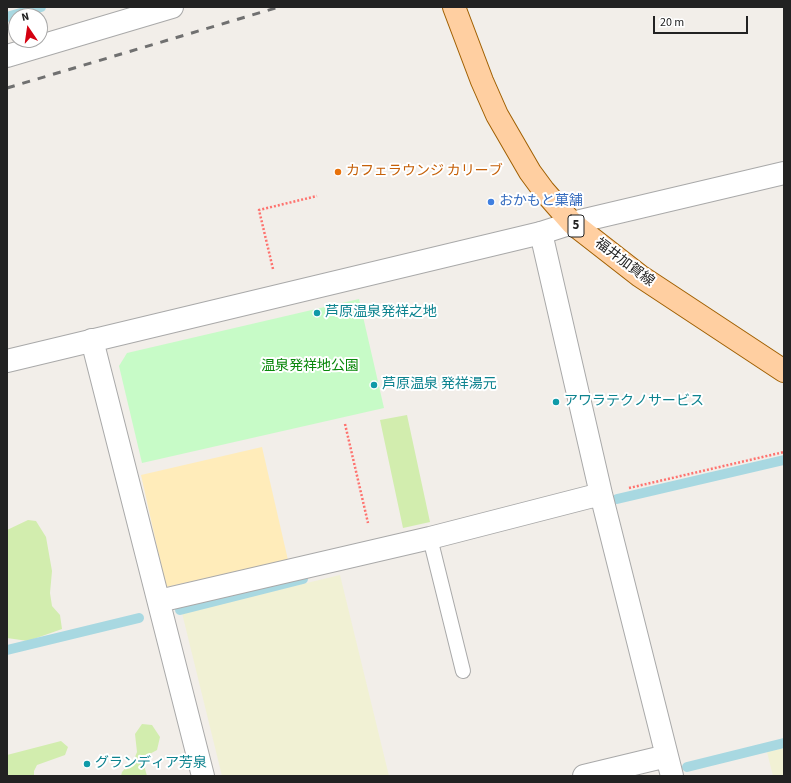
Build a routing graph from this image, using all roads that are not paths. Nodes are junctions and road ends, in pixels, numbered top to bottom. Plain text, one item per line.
1 (172, 7) edge
2 (454, 7) edge
3 (7, 56) edge
4 (784, 173) edge
5 (572, 223) junction
6 (541, 233) junction
7 (92, 340) junction
8 (7, 361) edge
9 (784, 371) edge
10 (601, 494) junction
11 (430, 538) junction
12 (159, 601) junction
13 (463, 671) dead end
14 (670, 766) edge
15 (202, 776) edge
16 (584, 776) edge

1 - 3 street
2 - 5 main road, 福井加賀線 / 5
4 - 5 street
5 - 6 street
5 - 9 main road, 福井加賀線 / 5
6 - 7 street
6 - 10 street
7 - 8 street
7 - 12 street
10 - 11 street
10 - 14 street
11 - 12 street
11 - 13 lane
12 - 15 street
14 - 16 street

